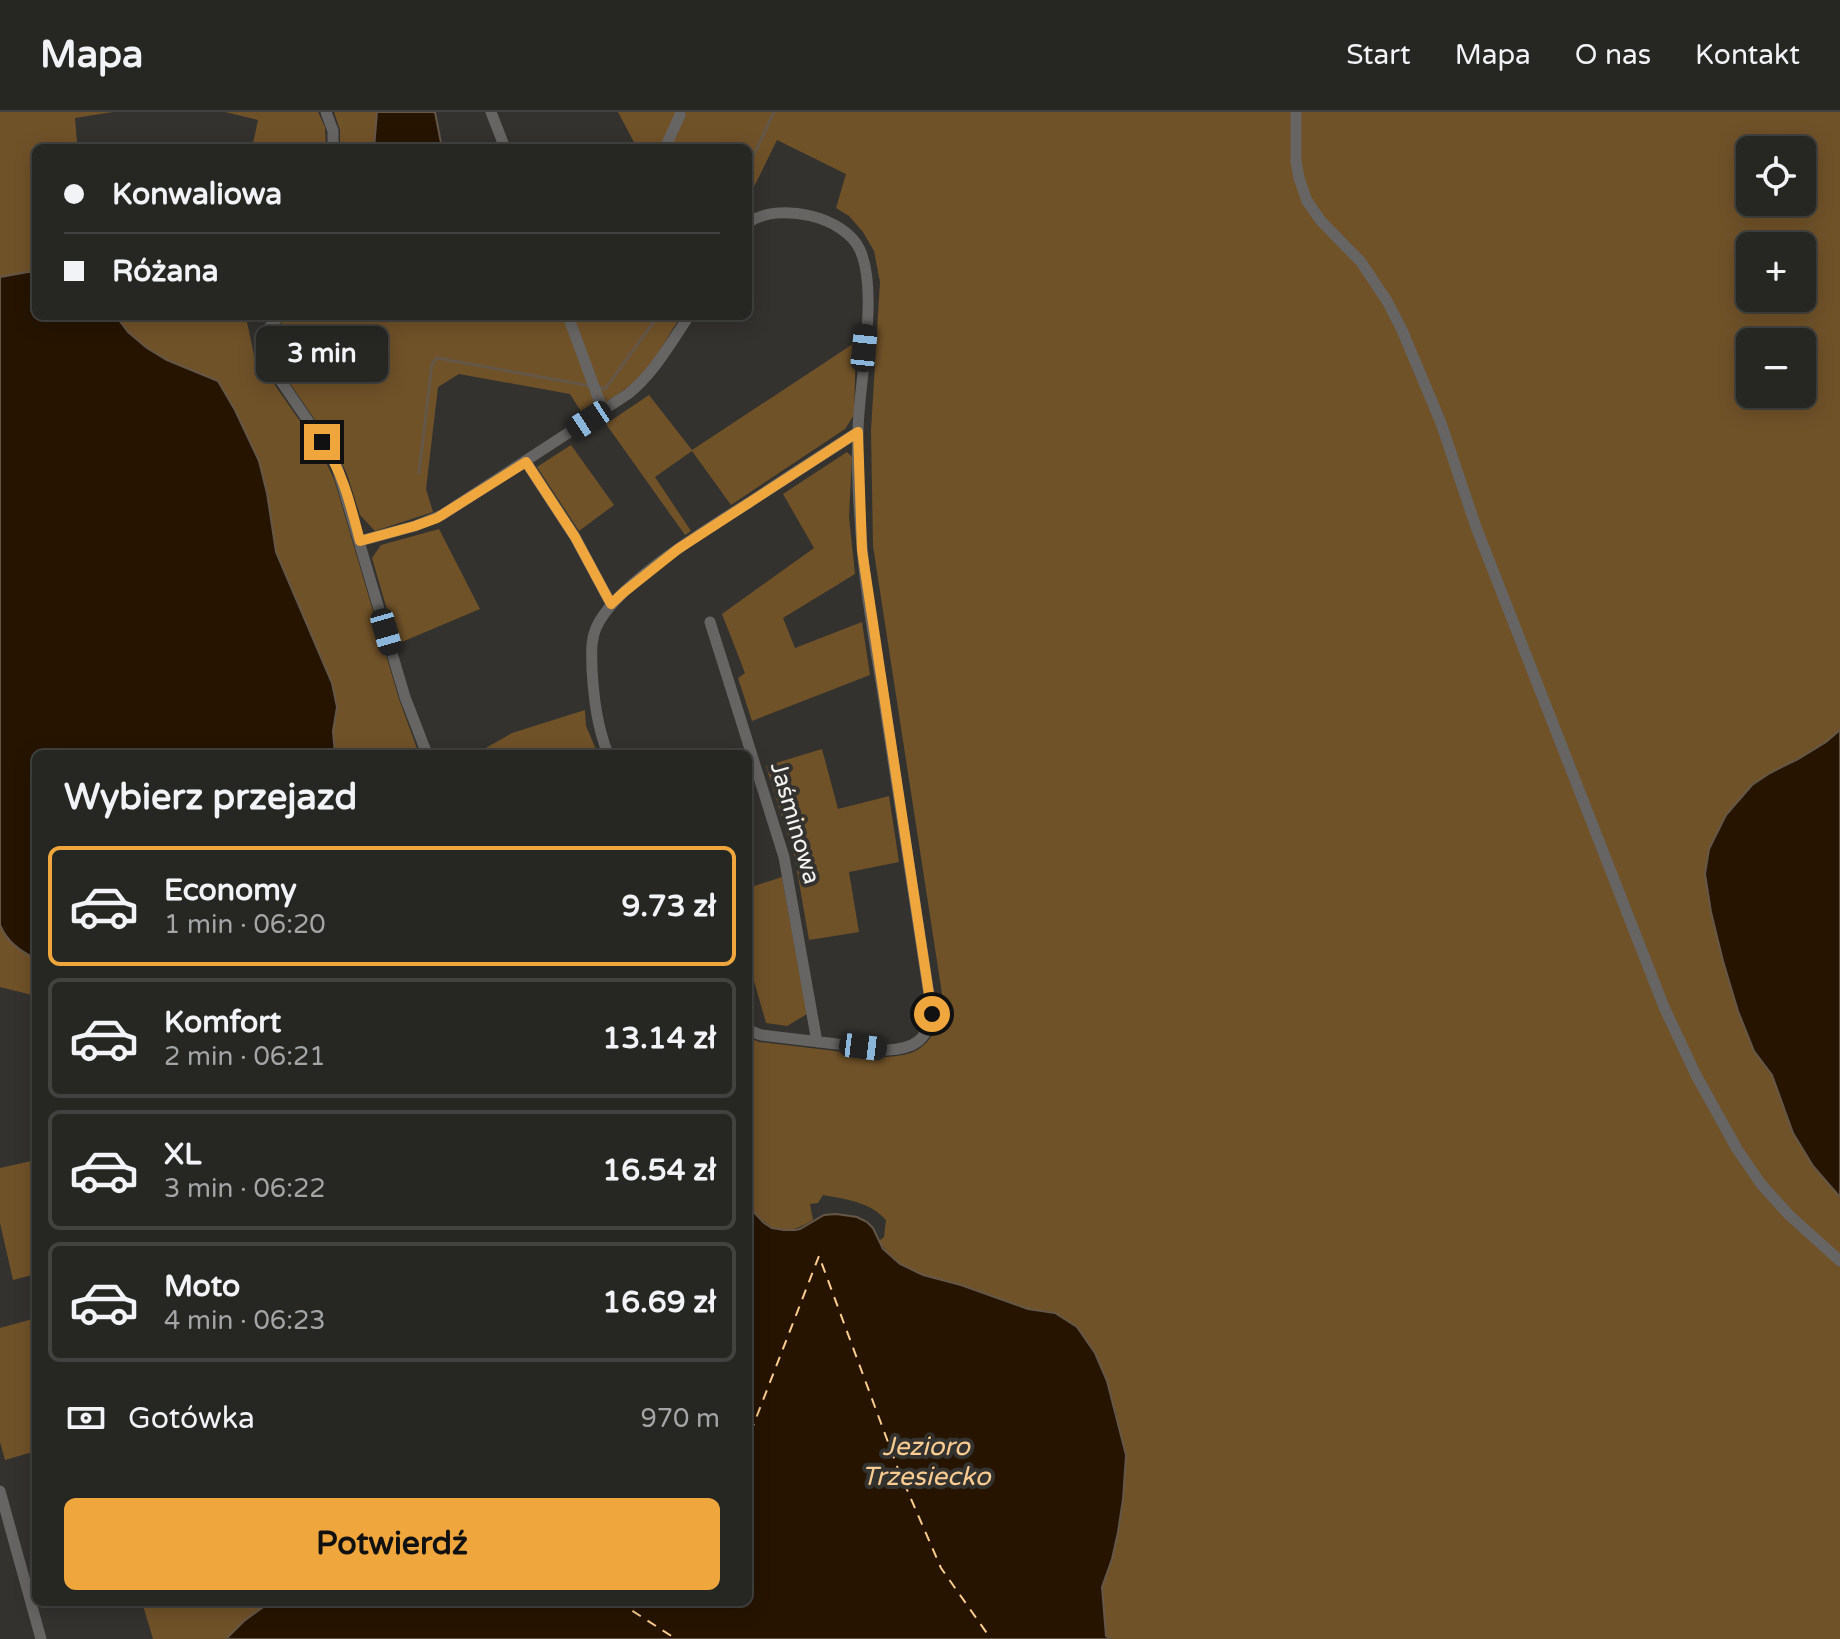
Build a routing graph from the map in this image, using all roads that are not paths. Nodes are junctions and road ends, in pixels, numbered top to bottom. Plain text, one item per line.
1 (326, 112) edge
2 (491, 112) edge
3 (1296, 112) edge
4 (680, 115) dead end
5 (333, 144) edge
6 (503, 144) edge
7 (667, 144) edge
8 (752, 221) edge
9 (276, 320) edge
10 (569, 320) edge
11 (686, 320) edge
12 (603, 411) junction
13 (858, 432) junction
14 (526, 462) junction
15 (360, 541) junction
16 (611, 604) junction
17 (710, 622) dead end
18 (425, 750) edge
19 (607, 750) edge
20 (750, 750) edge
21 (752, 755) edge
22 (752, 1032) edge
23 (817, 1042) junction
24 (1840, 1261) edge
25 (0, 1491) edge
26 (41, 1639) edge

1 - 5 street
2 - 6 street
3 - 24 street
4 - 7 street
8 - 13 street
9 - 15 street
10 - 12 street
11 - 12 street
12 - 14 street
13 - 16 street
13 - 23 street
14 - 15 street
14 - 16 street
15 - 18 street
16 - 19 street
17 - 20 street, Jaśminowa
21 - 23 street, Jaśminowa
22 - 23 street
25 - 26 street

